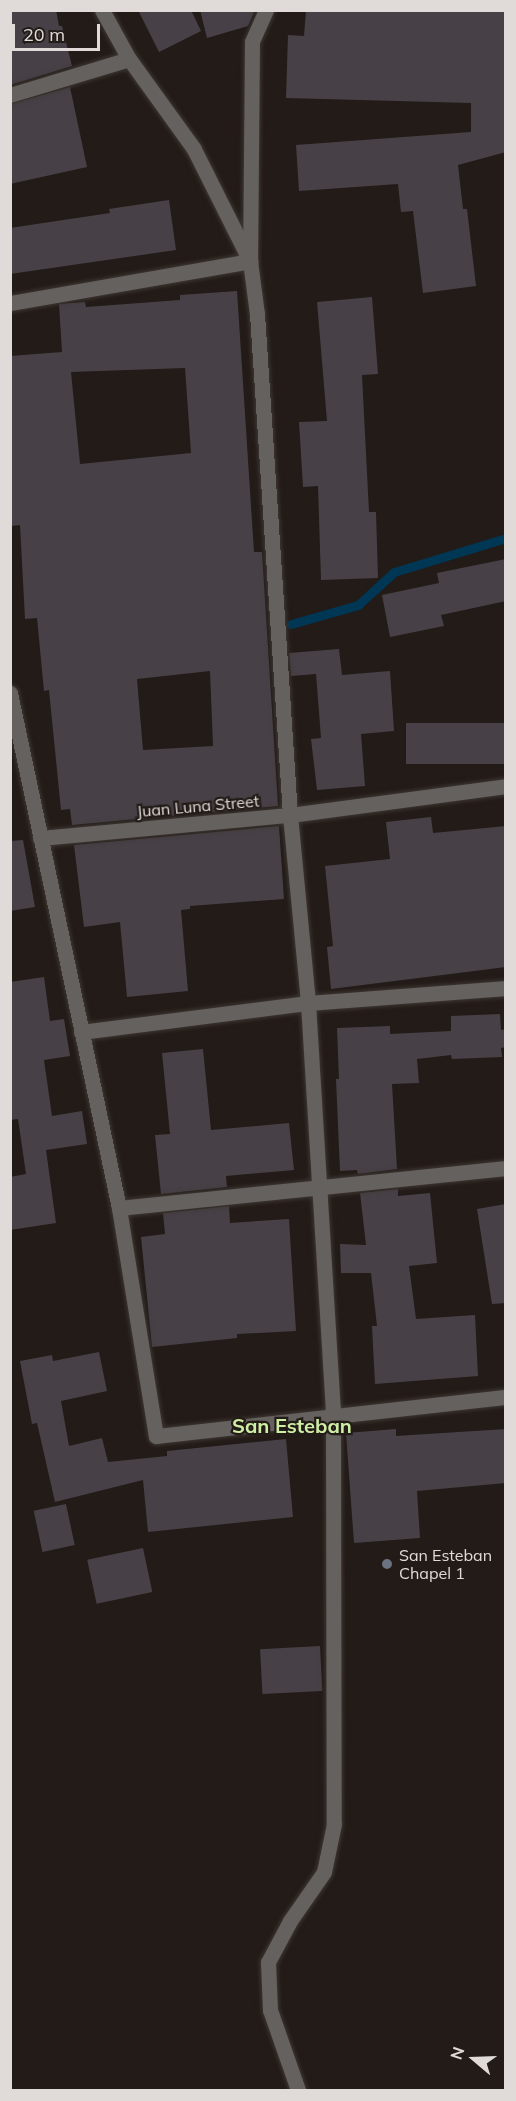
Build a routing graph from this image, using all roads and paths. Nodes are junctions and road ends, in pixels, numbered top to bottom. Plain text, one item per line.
1 (102, 10) edge
2 (266, 10) edge
3 (129, 59) junction
4 (10, 95) edge
5 (250, 261) junction
6 (10, 303) edge
7 (10, 693) edge
8 (506, 786) edge
9 (290, 815) junction
10 (40, 838) junction
11 (506, 988) edge
12 (308, 1003) junction
13 (81, 1032) junction
14 (506, 1168) edge
15 (319, 1187) junction
16 (119, 1208) junction
17 (506, 1397) edge
18 (333, 1417) junction
19 (298, 2091) edge

1 - 3 street
2 - 5 street
3 - 4 street
3 - 5 street
5 - 6 street
5 - 9 street
7 - 10 street
8 - 9 street, Juan Luna Street
9 - 10 street, Juan Luna Street
9 - 12 street
10 - 13 street
11 - 12 street
12 - 13 street
12 - 15 street
13 - 16 street
14 - 15 street
15 - 16 street
15 - 18 street
16 - 18 street
17 - 18 street
18 - 19 street

